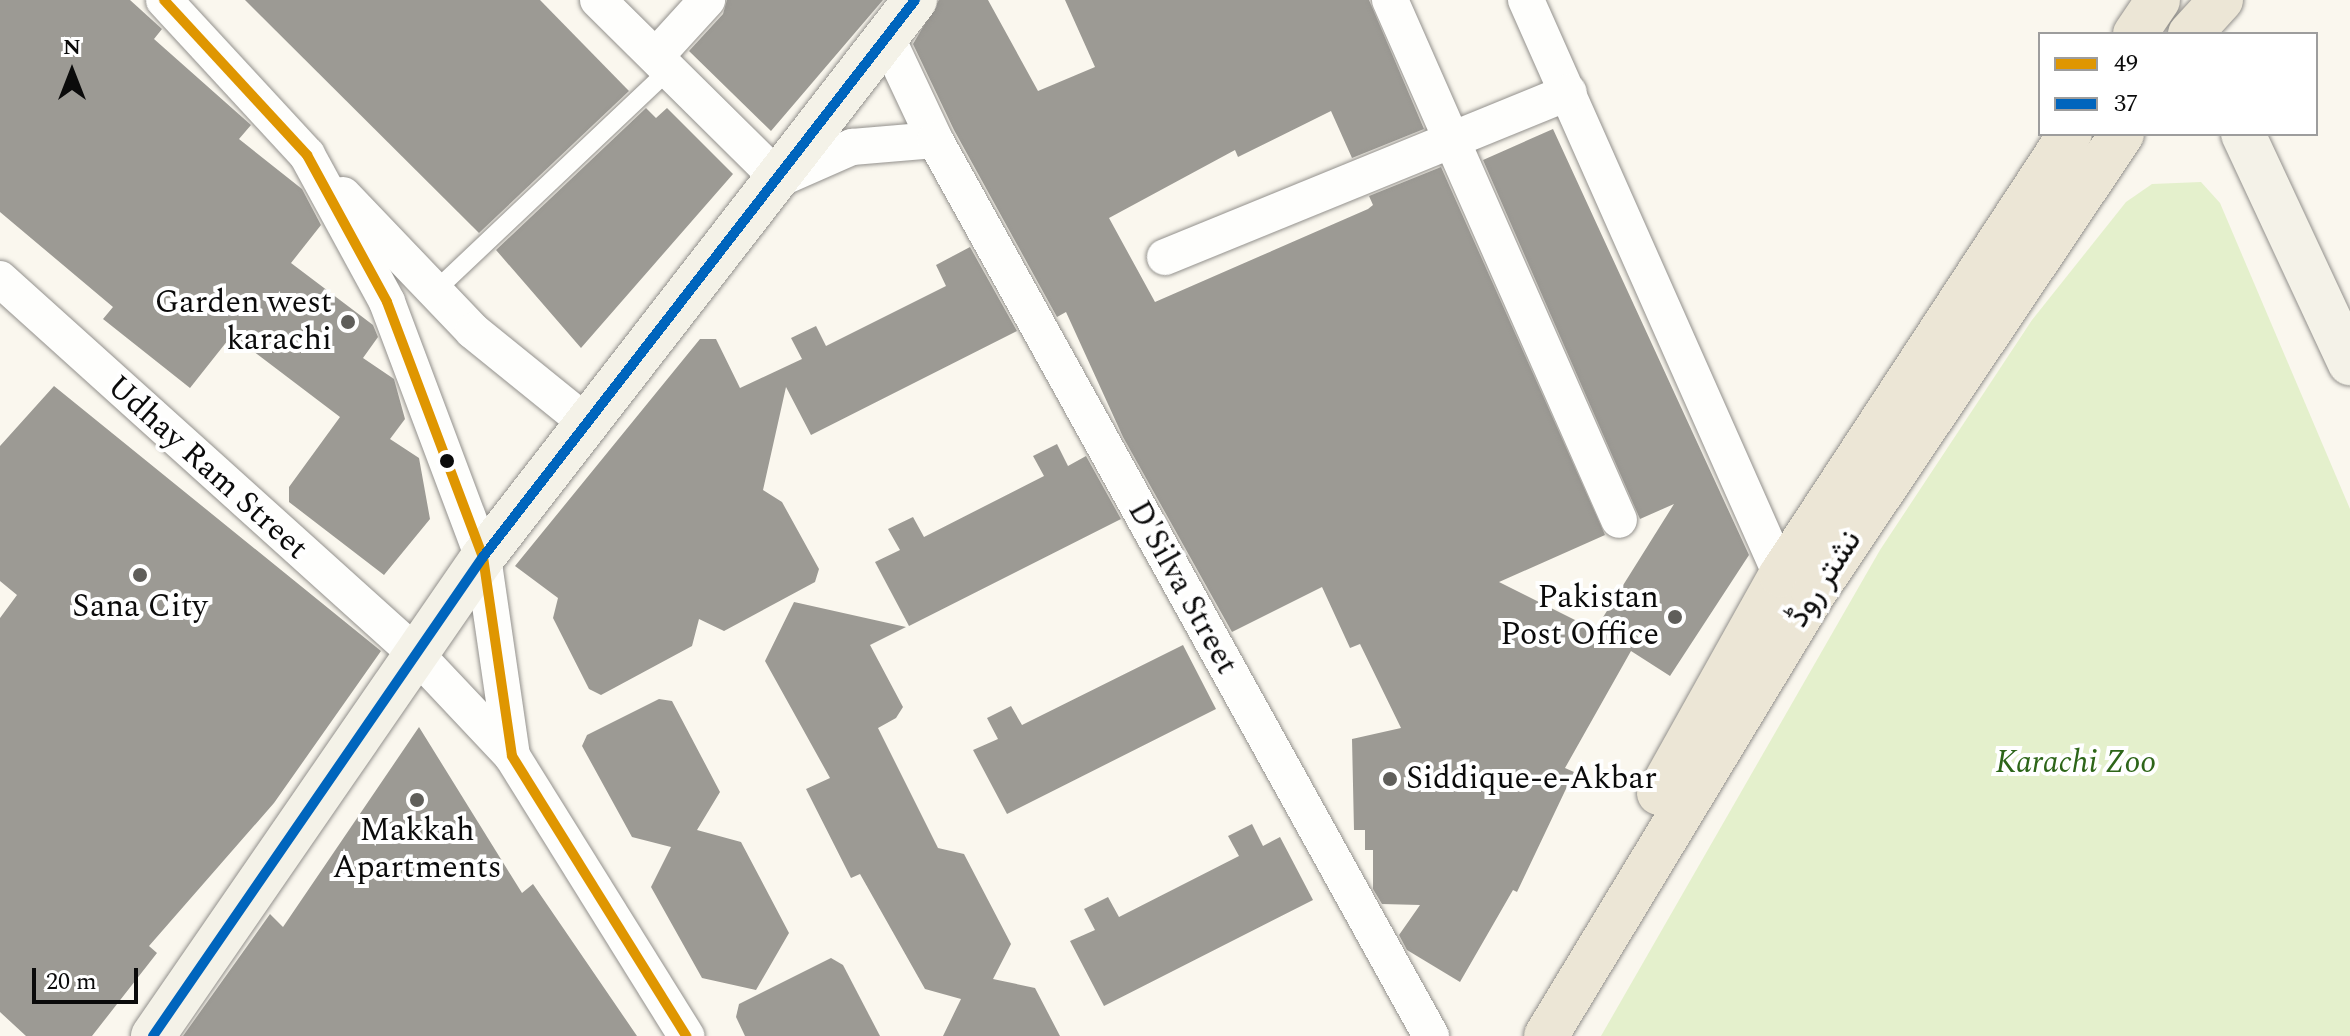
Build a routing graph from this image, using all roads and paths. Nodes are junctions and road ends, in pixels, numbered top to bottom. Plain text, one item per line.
1 (164, 0) edge
2 (598, 0) edge
3 (707, 0) edge
4 (915, 0) edge
5 (1390, 0) edge
6 (1526, 0) edge
7 (2158, 0) edge
8 (2136, 32) edge
9 (887, 38) junction
10 (662, 63) junction
11 (1569, 92) junction
12 (2069, 136) edge
13 (2121, 136) edge
14 (2244, 136) edge
15 (935, 140) junction
16 (1450, 141) junction
17 (307, 155) junction
18 (779, 179) junction
19 (1165, 257) dead end
20 (0, 279) edge
21 (434, 292) junction
22 (2350, 363) edge
23 (588, 424) junction
24 (1619, 520) dead end
25 (483, 557) junction
26 (1797, 584) junction
27 (416, 654) junction
28 (512, 756) junction
29 (153, 1036) edge
30 (686, 1036) edge
31 (1431, 1036) edge
32 (1522, 1036) edge
33 (1546, 1036) edge

1 - 17 street
2 - 10 street
3 - 10 street
4 - 9 street
5 - 16 street
6 - 11 street
7 - 8 main road
9 - 15 street, D'Silva Street
9 - 18 street
10 - 18 street
10 - 21 lane
11 - 16 street
11 - 26 street
12 - 26 main road, نشتر روڈ
13 - 26 main road, نشتر روڈ
14 - 22 street
15 - 18 street
15 - 31 street, D'Silva Street
16 - 19 street
16 - 24 street
17 - 21 street
17 - 25 street
18 - 23 street
20 - 27 street, Udhay Ram Street
21 - 23 street
23 - 25 street
25 - 27 street
25 - 28 street
26 - 32 main road, نشتر روڈ
26 - 33 main road, نشتر روڈ
27 - 28 street, Udhay Ram Street
27 - 29 street
28 - 30 street

